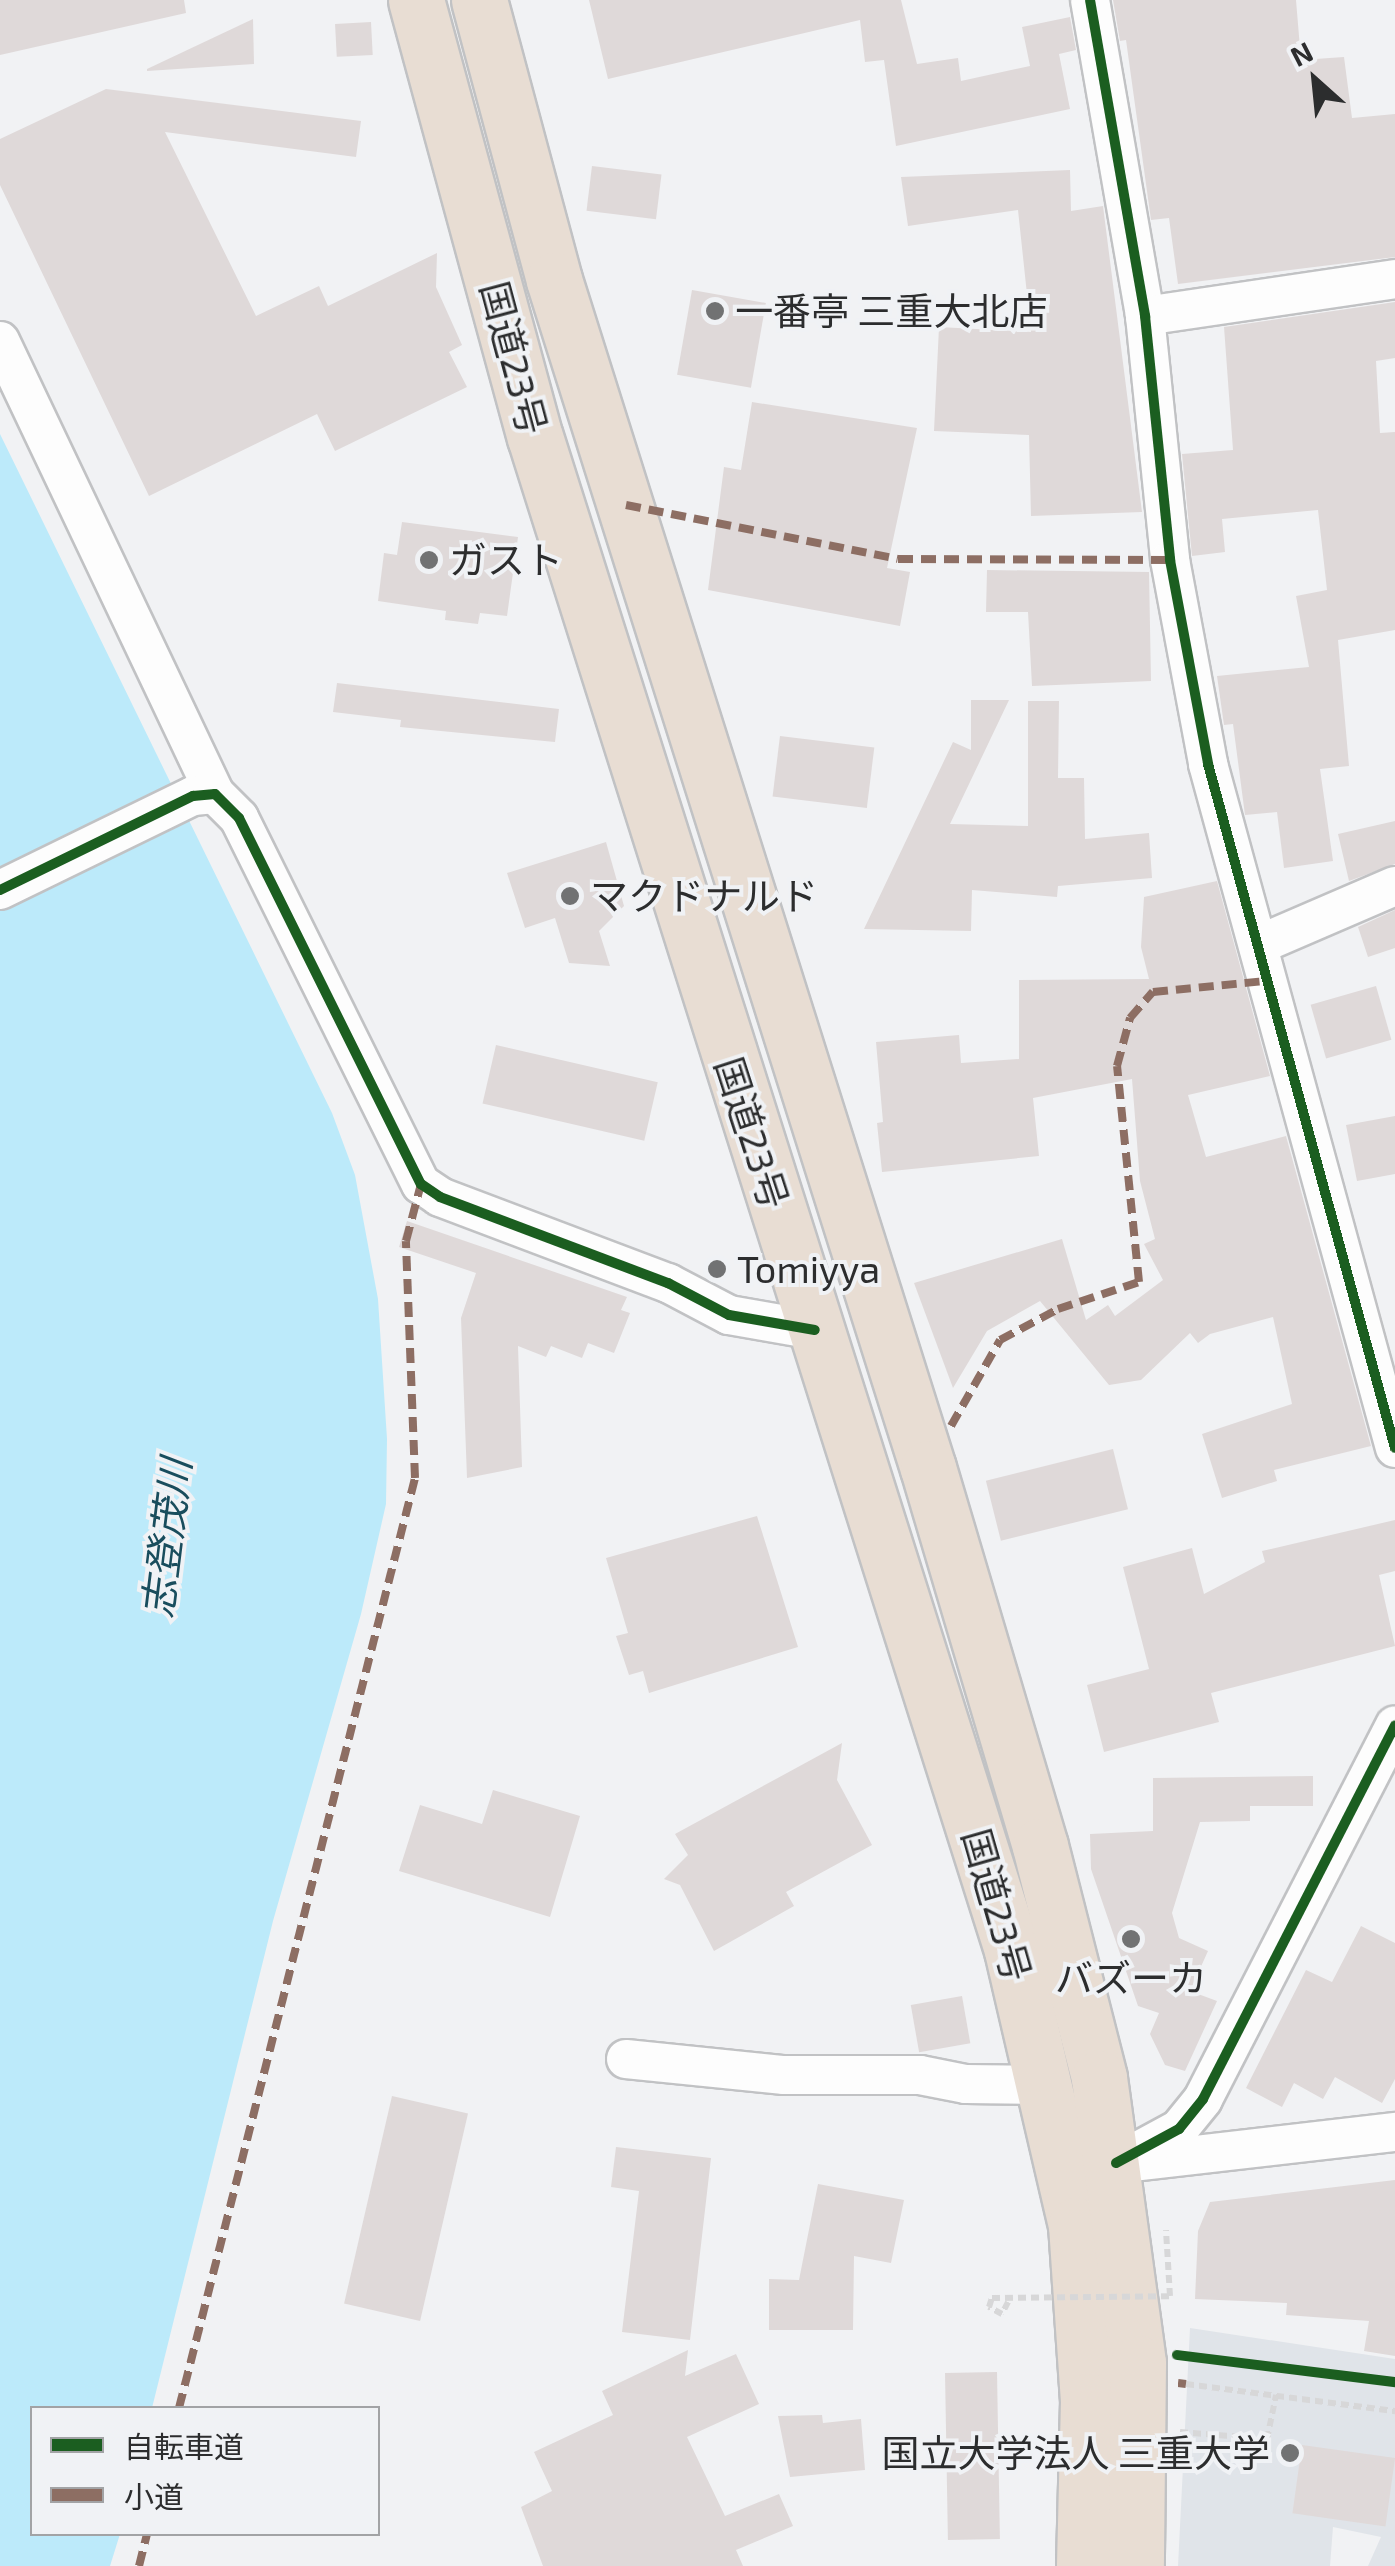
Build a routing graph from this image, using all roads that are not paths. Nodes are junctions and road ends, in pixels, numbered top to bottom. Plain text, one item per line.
1 (416, 0) edge
2 (479, 0) edge
3 (1090, 0) edge
4 (1395, 278) edge
5 (1144, 316) junction
6 (0, 341) edge
7 (204, 795) junction
8 (1395, 886) edge
9 (0, 890) edge
10 (1258, 945) junction
11 (815, 1330) junction
12 (1395, 1448) edge
13 (1395, 1725) edge
14 (626, 2059) dead end
15 (1046, 2086) junction
16 (1395, 2132) edge
17 (1091, 2164) junction
18 (1084, 2566) edge
19 (1136, 2566) edge

1 - 11 highway, 国道23号
2 - 17 highway, 国道23号
3 - 5 street
4 - 5 street
5 - 10 street
6 - 7 street
7 - 9 street
7 - 11 street
8 - 10 street
10 - 12 street
11 - 15 highway, 国道23号
13 - 17 street
14 - 15 street
15 - 17 highway, 国道23号
16 - 17 street
17 - 18 highway, 国道23号
17 - 19 highway, 国道23号

